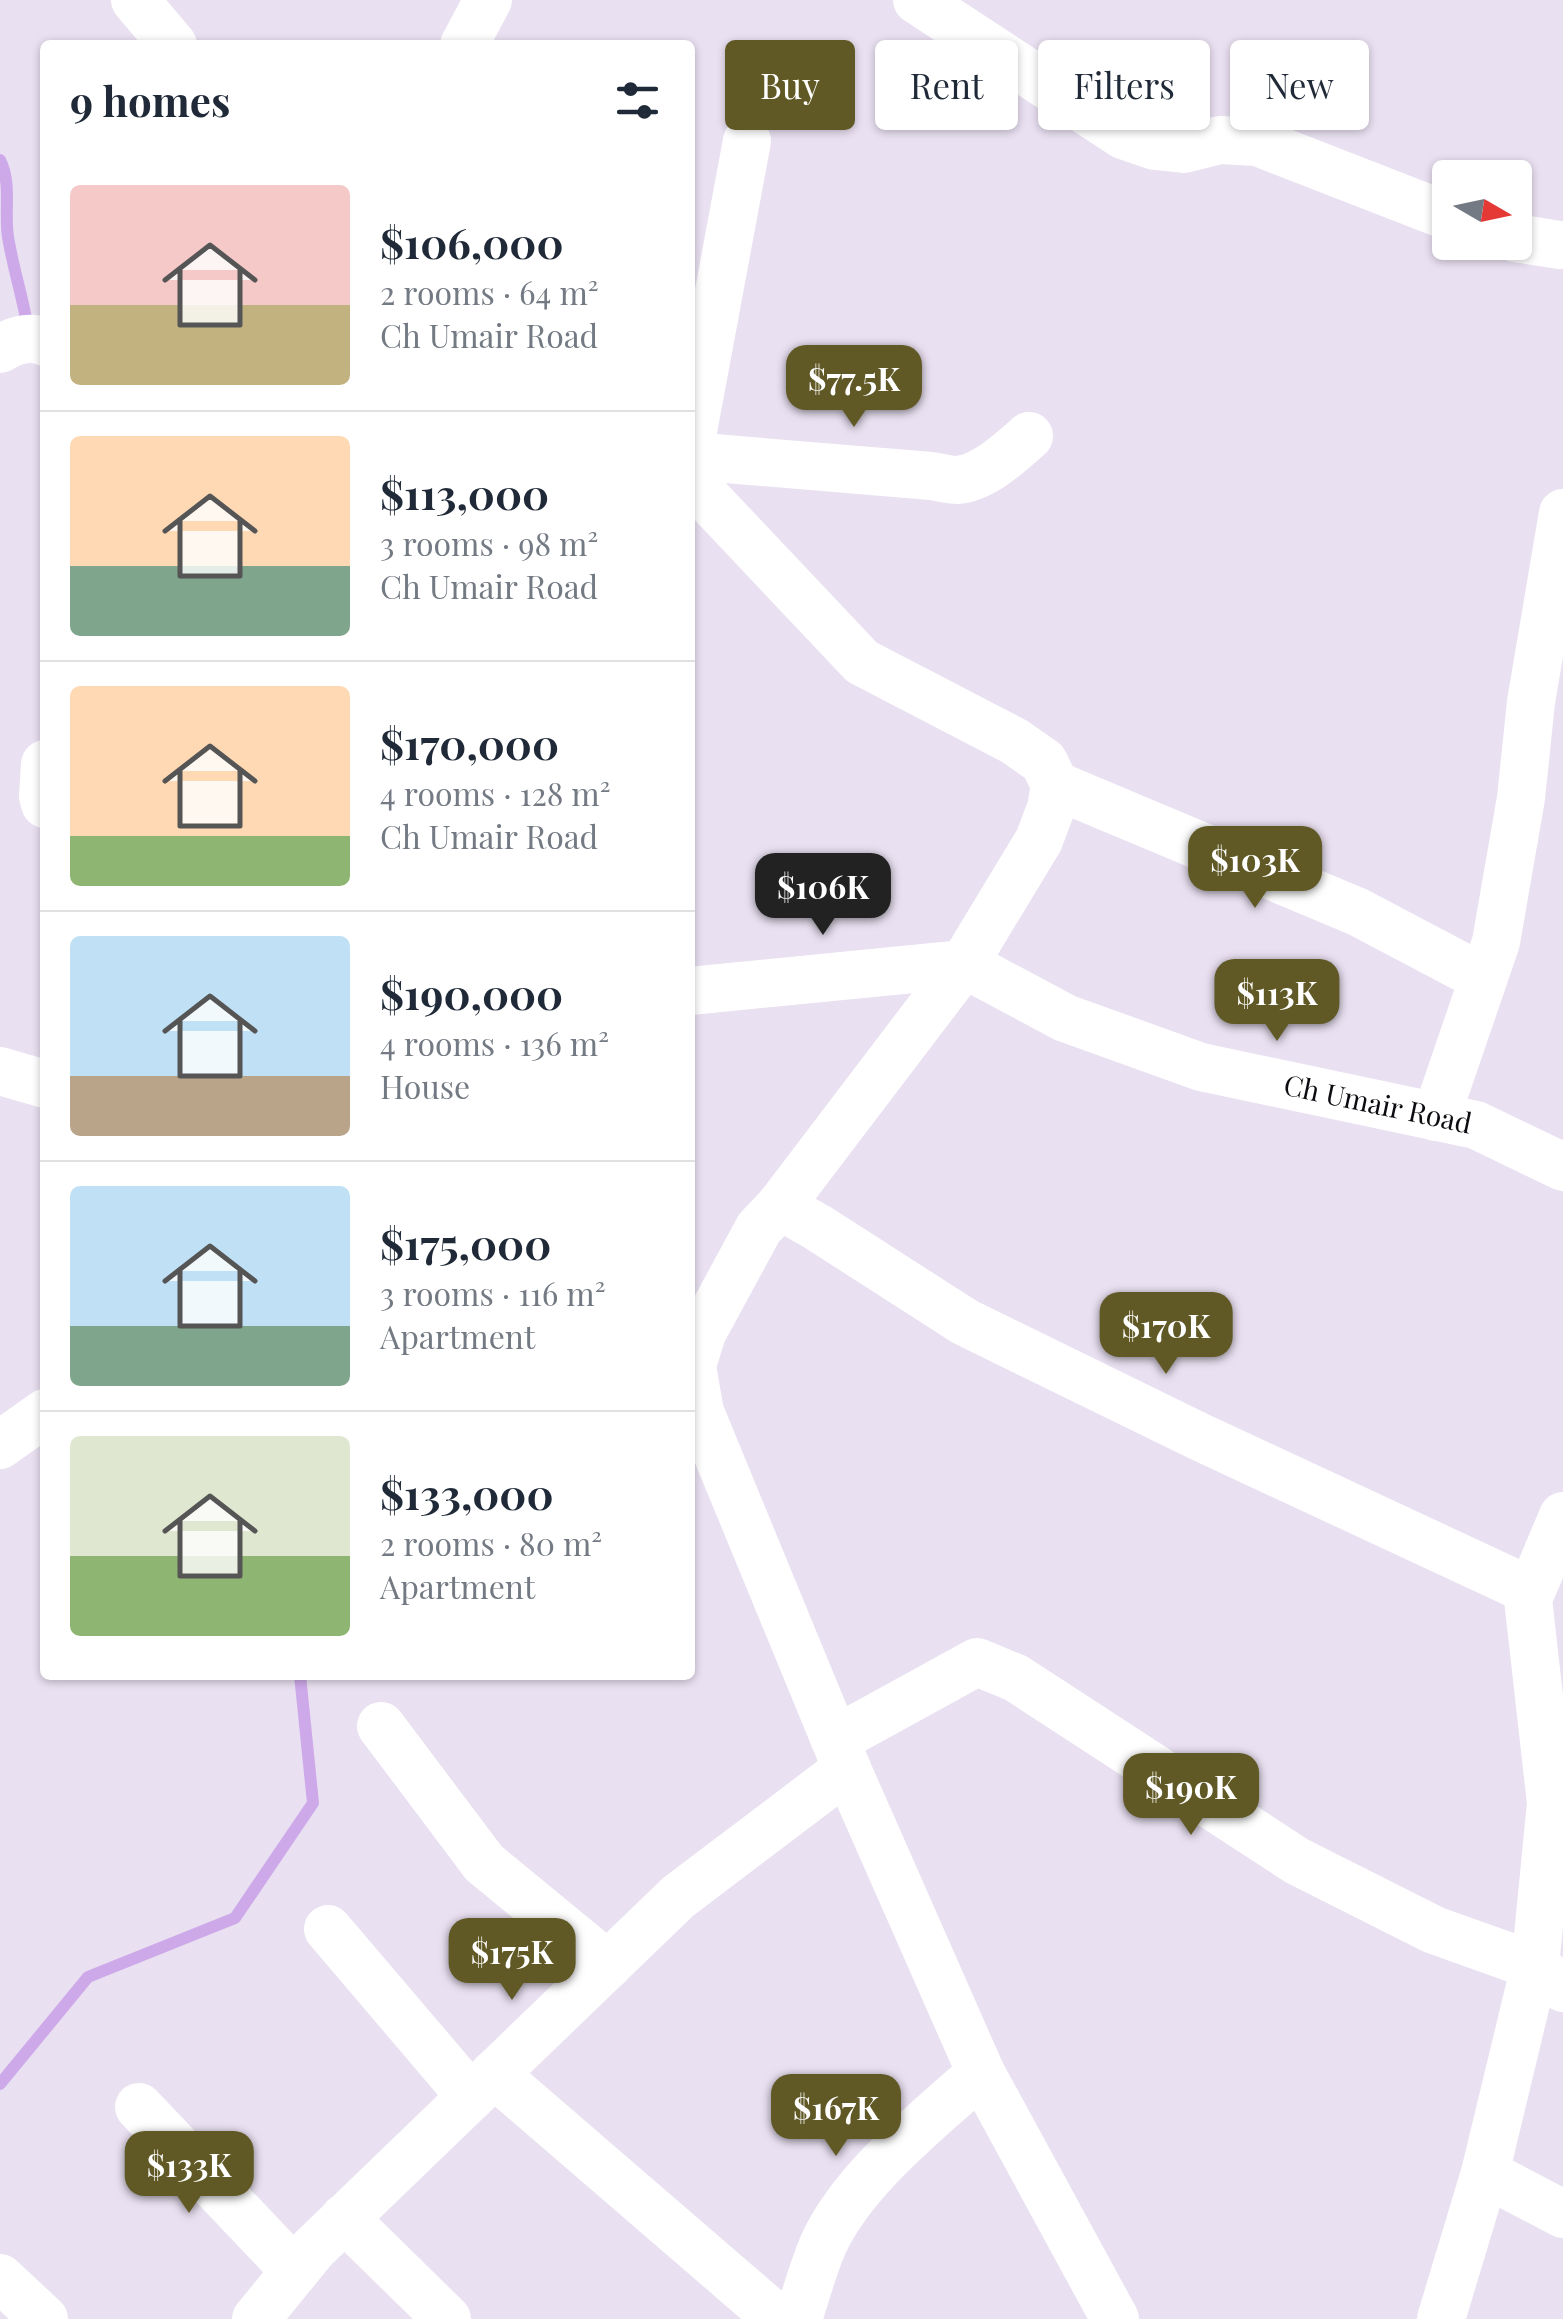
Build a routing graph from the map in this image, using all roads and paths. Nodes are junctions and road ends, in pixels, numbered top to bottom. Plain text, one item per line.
1 (135, 0) edge
2 (488, 0) edge
3 (916, 0) edge
4 (169, 40) edge
5 (467, 40) edge
6 (746, 142) dead end
7 (1432, 210) edge
8 (695, 420) edge
9 (1029, 436) dead end
10 (695, 456) edge
11 (695, 485) edge
12 (1563, 513) edge
13 (1556, 593) edge
14 (1056, 785) junction
15 (964, 964) junction
16 (1483, 978) junction
17 (695, 991) edge
18 (0, 1071) edge
19 (40, 1083) edge
20 (1436, 1117) junction
21 (1563, 1167) edge
22 (780, 1206) junction
23 (695, 1356) edge
24 (695, 1383) edge
25 (40, 1417) edge
26 (0, 1445) edge
27 (1563, 1516) edge
28 (1531, 1591) junction
29 (382, 1726) dead end
30 (841, 1755) junction
31 (328, 1929) dead end
32 (608, 1965) junction
33 (1549, 1977) edge
34 (981, 2073) junction
35 (482, 2085) junction
36 (139, 2107) dead end
37 (1485, 2173) junction
38 (1563, 2214) edge
39 (344, 2218) junction
40 (295, 2270) junction
41 (0, 2278) edge
42 (44, 2319) edge
43 (256, 2319) edge
44 (447, 2319) edge
45 (778, 2319) edge
46 (798, 2319) edge
47 (1115, 2319) edge
48 (1441, 2319) edge

1 - 4 street
2 - 5 street
3 - 7 street
6 - 8 street
9 - 10 street
11 - 14 street
12 - 13 street
13 - 16 street
14 - 15 street
14 - 16 street
15 - 17 street
15 - 20 street, Ch Umair Road
15 - 22 street
16 - 20 street
18 - 19 street
20 - 21 street, Ch Umair Road
22 - 23 street
22 - 28 street
24 - 30 street
25 - 26 street
27 - 28 street
28 - 33 street
29 - 32 street
30 - 32 street
30 - 33 street
30 - 34 street
31 - 35 street
32 - 35 street
33 - 37 street
34 - 46 street
34 - 47 street
35 - 39 street
35 - 45 street
36 - 40 street
37 - 38 street
37 - 48 street
39 - 40 street
39 - 44 street
40 - 43 street
41 - 42 street

